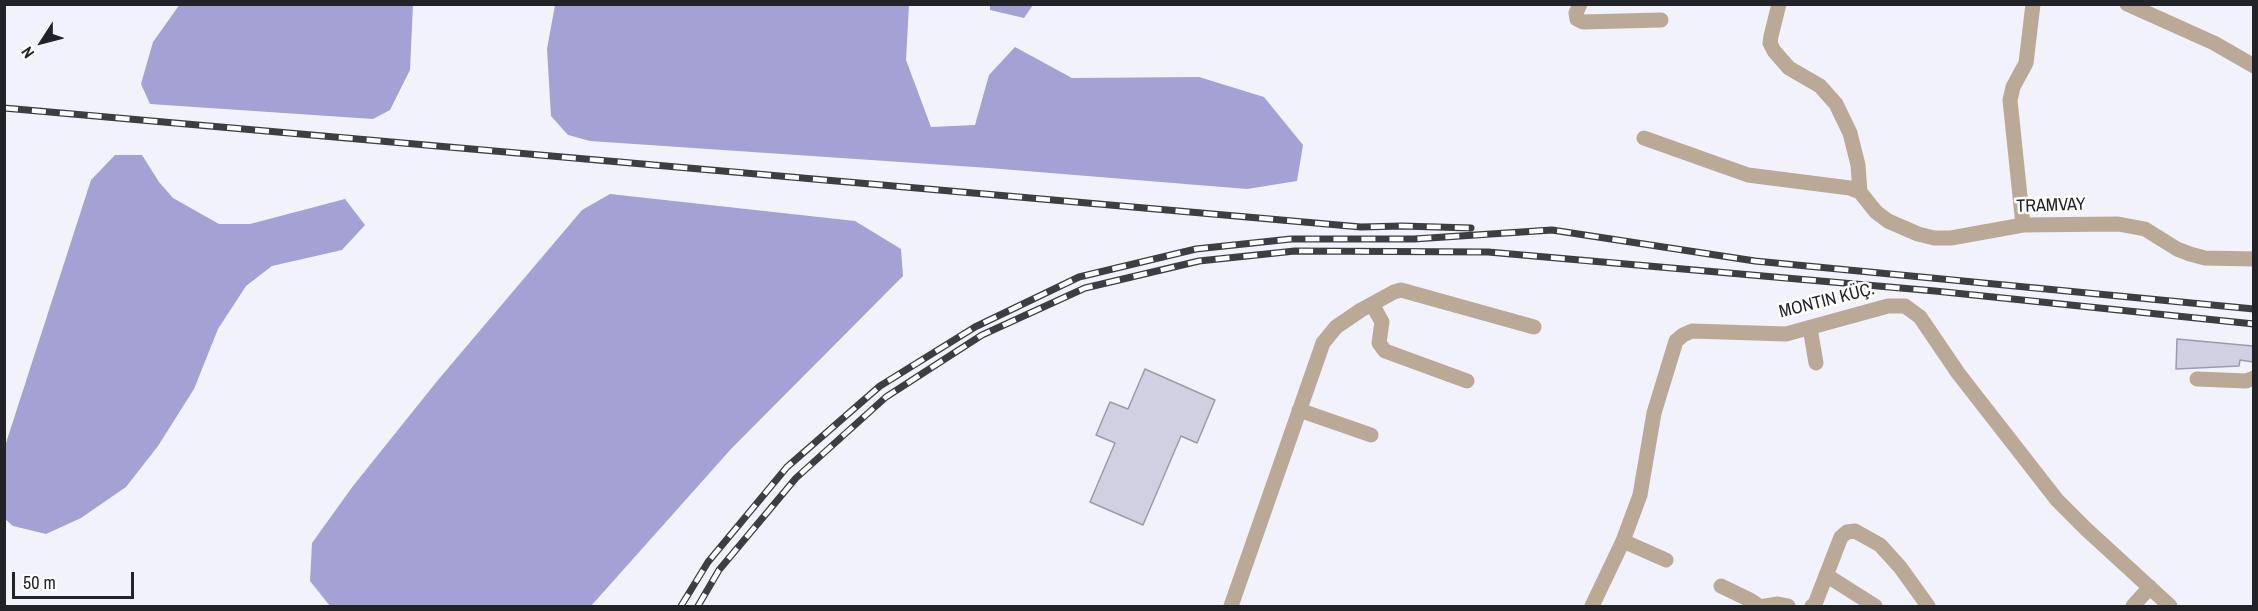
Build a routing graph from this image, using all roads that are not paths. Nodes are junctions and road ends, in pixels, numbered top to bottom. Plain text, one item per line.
1 (1580, 4) edge
2 (1779, 4) edge
3 (2033, 4) edge
4 (2127, 4) edge
5 (1661, 20) dead end
6 (2253, 66) edge
7 (1644, 138) dead end
8 (1860, 192) junction
9 (2023, 225) junction
10 (2253, 259) edge
11 (1372, 304) junction
12 (1534, 327) dead end
13 (1810, 328) junction
14 (1816, 363) dead end
15 (2253, 378) edge
16 (2197, 379) dead end
17 (1467, 381) dead end
18 (1299, 410) junction
19 (1371, 435) dead end
20 (1623, 541) junction
21 (1666, 560) dead end
22 (1826, 575) junction
23 (1721, 586) dead end
24 (2150, 587) junction
25 (1231, 606) edge
26 (1592, 606) edge
27 (1759, 606) edge
28 (1765, 606) edge
29 (1788, 606) edge
30 (1812, 606) edge
31 (1875, 606) edge
32 (1929, 606) edge
33 (2133, 606) edge
34 (2170, 606) edge

1 - 5 street
2 - 8 street
3 - 9 street
4 - 6 street
7 - 8 street
8 - 9 street, TRAMVAY
9 - 10 street, TRAMVAY
11 - 12 street
11 - 17 street
11 - 18 street
13 - 14 street
13 - 20 street, MONTIN KÜÇ.
13 - 24 street, MONTIN KÜÇ.
15 - 16 street
18 - 19 street
18 - 25 street
20 - 21 street
20 - 26 street, MONTIN KÜÇ.
22 - 30 street
22 - 31 street
22 - 32 street
23 - 27 street
24 - 33 street
24 - 34 street, MONTIN KÜÇ.
28 - 29 street

